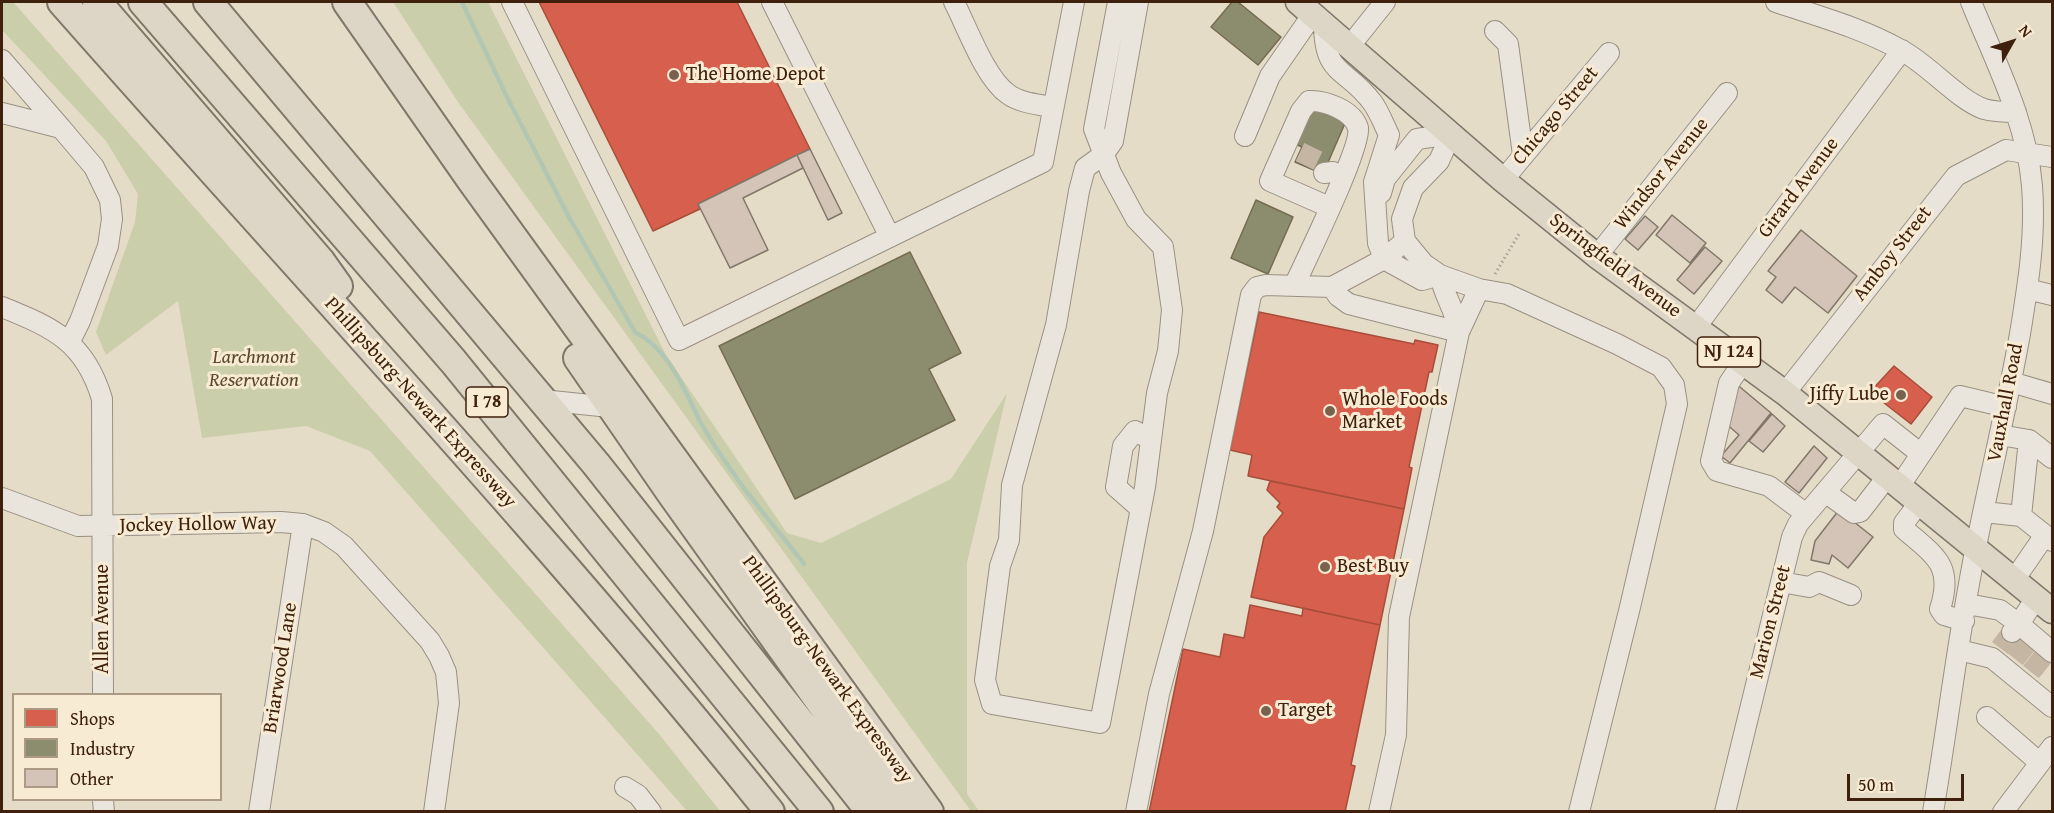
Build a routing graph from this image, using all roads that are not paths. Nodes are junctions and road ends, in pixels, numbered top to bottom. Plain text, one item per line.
1 (62, 2) edge
2 (97, 2) edge
3 (143, 2) edge
4 (208, 2) edge
5 (347, 2) edge
6 (512, 2) edge
7 (772, 2) edge
8 (954, 2) edge
9 (1074, 2) edge
10 (1118, 2) edge
11 (1138, 2) edge
12 (1385, 2) edge
13 (1776, 2) edge
14 (1971, 2) edge
15 (1312, 13) edge
16 (1495, 31) dead end
17 (1349, 47) junction
18 (1902, 50) junction
19 (1609, 53) dead end
20 (2, 60) edge
21 (1727, 93) dead end
22 (1052, 107) junction
23 (2016, 112) junction
24 (2, 113) edge
25 (61, 128) junction
26 (1451, 134) junction
27 (1245, 136) dead end
28 (2027, 151) junction
29 (1103, 155) junction
30 (1523, 155) junction
31 (2052, 157) edge
32 (1503, 180) junction
33 (472, 181) junction
34 (1329, 207) junction
35 (1376, 213) junction
36 (2043, 229) edge
37 (890, 237) junction
38 (1405, 241) junction
39 (1597, 256) junction
40 (1384, 259) junction
41 (1440, 275) junction
42 (1486, 283) junction
43 (1294, 286) junction
44 (1332, 287) junction
45 (2027, 289) junction
46 (2052, 295) edge
47 (2, 307) edge
48 (1696, 327) junction
49 (1459, 332) junction
50 (70, 341) junction
51 (1743, 362) junction
52 (2011, 382) junction
53 (1785, 393) junction
54 (2052, 394) edge
55 (542, 400) junction
56 (610, 407) junction
57 (2006, 407) junction
58 (435, 419) junction
59 (2000, 435) junction
60 (1150, 439) junction
61 (2029, 440) junction
62 (1858, 453) junction
63 (1921, 454) junction
64 (2052, 458) edge
65 (1893, 482) junction
66 (1825, 492) junction
67 (2, 498) edge
68 (1919, 503) junction
69 (1141, 509) junction
70 (1984, 512) junction
71 (1806, 514) junction
72 (2021, 516) junction
73 (303, 524) junction
74 (102, 527) junction
75 (1954, 531) junction
76 (2049, 538) edge
77 (1976, 549) junction
78 (1933, 555) junction
79 (1946, 578) junction
80 (1971, 580) junction
81 (2014, 580) junction
82 (1781, 582) junction
83 (1851, 595) dead end
84 (2044, 604) edge
85 (1965, 613) junction
86 (2013, 647) junction
87 (1959, 650) junction
88 (2040, 663) edge
89 (103, 693) edge
90 (2049, 696) edge
91 (1987, 717) dead end
92 (2052, 747) edge
93 (2040, 763) junction
94 (625, 788) dead end
95 (259, 812) edge
96 (434, 812) edge
97 (651, 812) edge
98 (770, 812) edge
99 (819, 812) edge
100 (871, 812) edge
101 (899, 812) edge
102 (929, 812) edge
103 (1136, 812) edge
104 (1379, 812) edge
105 (1579, 812) edge
106 (1725, 812) edge
107 (1934, 812) edge
108 (2003, 812) edge

1 - 58 highway, Phillipsburg-Newark Expressway / I 78
2 - 58 highway
3 - 99 highway, I 78
4 - 55 highway, I 78
5 - 33 highway, Phillipsburg-Newark Expressway
6 - 37 street
7 - 37 street
8 - 22 street
9 - 22 street
10 - 29 street
11 - 29 street
12 - 17 street
13 - 18 street
14 - 23 street, Vauxhall Road
15 - 17 main road, Springfield Avenue / NJ 124
15 - 27 street
15 - 35 street
16 - 30 street
17 - 26 main road, Springfield Avenue / NJ 124
18 - 23 street
18 - 48 street, Girard Avenue
19 - 30 street, Chicago Street
20 - 25 street
21 - 39 street, Windsor Avenue
22 - 37 street
23 - 28 street, Vauxhall Road
24 - 25 street
25 - 50 street
26 - 32 main road, Springfield Avenue / NJ 124
26 - 35 street
26 - 38 street
28 - 31 street, Amboy Street
28 - 36 street, Vauxhall Road
28 - 53 street, Amboy Street
29 - 60 street
29 - 69 street
30 - 32 street, Chicago Street
32 - 39 main road, Springfield Avenue / NJ 124
33 - 56 highway
33 - 102 highway, Phillipsburg-Newark Expressway
34 - 34 street
34 - 43 street
35 - 40 street
36 - 45 street, Vauxhall Road
38 - 40 street
38 - 41 street
39 - 48 main road, Springfield Avenue / NJ 124
40 - 41 street
40 - 44 street
41 - 42 street
41 - 49 street
42 - 49 street
42 - 105 street
43 - 44 street
43 - 103 street
44 - 49 street
45 - 46 street
45 - 52 street, Vauxhall Road
47 - 50 street, Allen Avenue
48 - 51 main road, Springfield Avenue / NJ 124
49 - 104 street
50 - 74 street, Allen Avenue
51 - 53 main road, Springfield Avenue / NJ 124
51 - 71 street
52 - 54 street
52 - 57 street, Vauxhall Road
53 - 62 main road, Springfield Avenue / NJ 124
55 - 56 street
55 - 100 highway, I 78
56 - 101 highway
57 - 59 street, Vauxhall Road
57 - 63 street
58 - 98 highway, Phillipsburg-Newark Expressway / I 78
59 - 61 street
59 - 70 street, Vauxhall Road
60 - 69 street
60 - 69 street
61 - 64 street
61 - 72 street
62 - 63 street, Marion Street
62 - 65 main road, Springfield Avenue / NJ 124
62 - 66 street, Marion Street
63 - 65 street
65 - 66 street
65 - 68 main road, Springfield Avenue / NJ 124
66 - 71 street, Marion Street
67 - 74 street, Jockey Hollow Way
68 - 75 main road, Springfield Avenue / NJ 124
68 - 78 street
70 - 72 street
70 - 77 street, Vauxhall Road
71 - 82 street, Marion Street
72 - 76 street
73 - 74 street, Jockey Hollow Way
73 - 95 street, Briarwood Lane
73 - 96 street, Jockey Hollow Way
74 - 89 street, Allen Avenue
75 - 77 main road, Springfield Avenue / NJ 124
75 - 78 street
76 - 81 street
77 - 80 street, Vauxhall Road
77 - 81 main road, Springfield Avenue / NJ 124
78 - 79 street
79 - 80 street
79 - 85 street
80 - 85 street, Vauxhall Road
81 - 84 main road, Springfield Avenue / NJ 124
82 - 83 street
82 - 106 street, Marion Street
84 - 86 street
85 - 86 street
85 - 87 street, Vauxhall Road
86 - 87 street
86 - 88 street
86 - 88 street
87 - 107 street, Vauxhall Road
88 - 90 street
91 - 93 street
92 - 93 street
93 - 108 street
94 - 97 street

